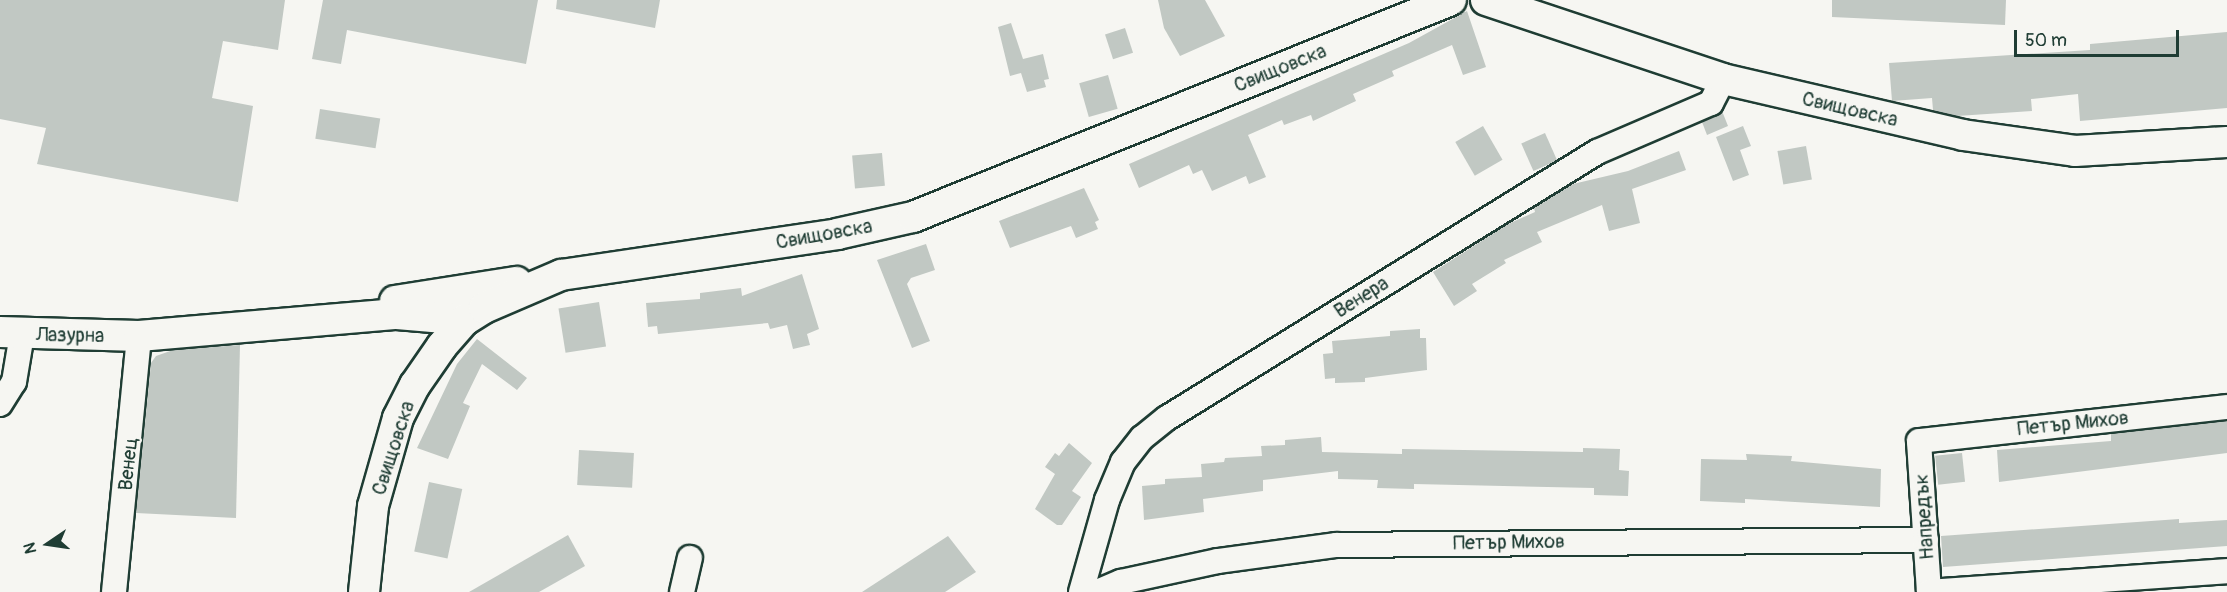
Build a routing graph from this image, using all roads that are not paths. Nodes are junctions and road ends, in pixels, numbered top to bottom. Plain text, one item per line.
1 (1451, 0) edge
2 (1486, 0) edge
3 (1723, 79) junction
4 (2227, 142) edge
5 (561, 274) junction
6 (465, 320) junction
7 (248, 324) junction
8 (11, 333) edge
9 (139, 336) junction
10 (0, 404) edge
11 (2227, 407) edge
12 (1918, 441) joint
13 (1926, 540) junction
14 (690, 558) dead end
15 (2227, 571) edge
16 (114, 592) edge
17 (364, 592) edge
18 (682, 592) edge
19 (1081, 592) edge
20 (1097, 592) edge
21 (1929, 592) edge

1 - 5 street, Свищовска
2 - 3 street, Свищовска
3 - 4 street, Свищовска
3 - 19 street, Венера
5 - 6 street, Свищовска
5 - 7 street
6 - 7 street
6 - 17 street, Свищовска
7 - 9 street, Лазурна
8 - 9 street, Лазурна
8 - 10 street
9 - 16 street, Венец
11 - 12 street, Петър Михов
12 - 13 street, Напредък
13 - 20 street, Петър Михов
13 - 21 street, Напредък
14 - 18 street
15 - 21 street

